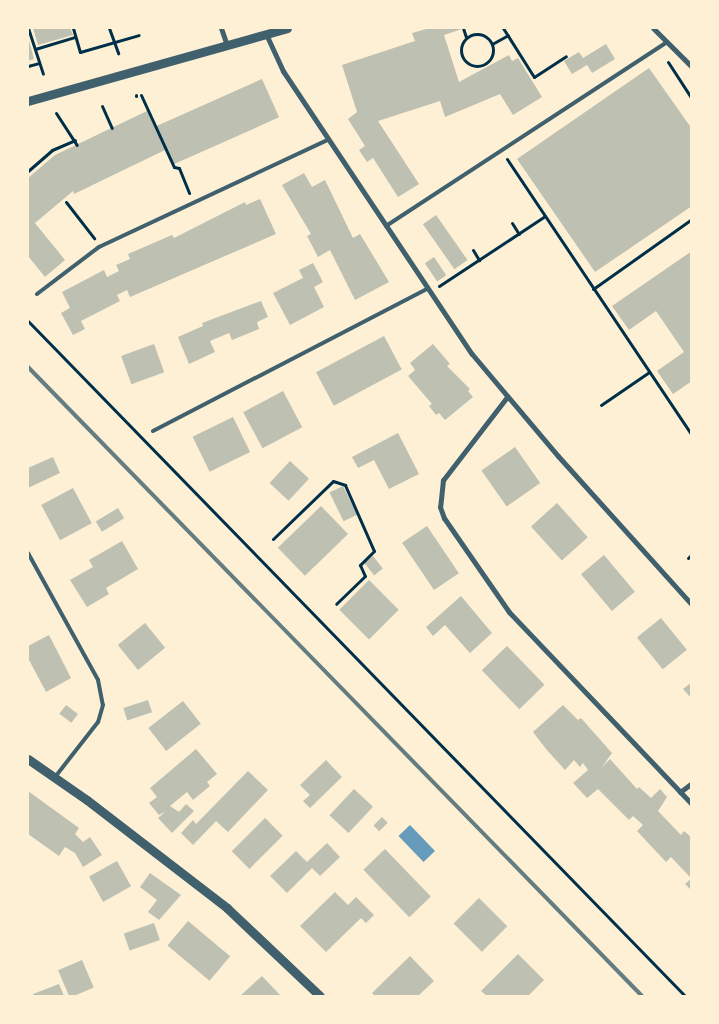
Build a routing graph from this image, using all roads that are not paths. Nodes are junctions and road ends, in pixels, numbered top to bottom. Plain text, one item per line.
1 (221, 28) edge
2 (287, 28) edge
3 (653, 28) edge
4 (266, 34) junction
5 (667, 42) junction
6 (228, 45) junction
7 (692, 67) edge
8 (28, 101) edge
9 (327, 140) junction
10 (386, 226) junction
11 (429, 291) junction
12 (37, 294) dead end
13 (507, 397) junction
14 (153, 432) dead end
15 (28, 553) edge
16 (692, 605) edge
17 (28, 758) edge
18 (55, 777) junction
19 (692, 783) edge
20 (680, 792) junction
21 (692, 804) edge
22 (320, 996) edge

1 - 6 street
2 - 4 street
3 - 5 street
4 - 6 street
4 - 9 street
5 - 7 street
5 - 10 lane
6 - 8 street
9 - 10 street
9 - 12 lane
10 - 11 street
11 - 13 street
11 - 14 lane
13 - 16 street
13 - 20 street
15 - 18 lane
17 - 18 street
18 - 22 street
19 - 20 street
20 - 21 street

